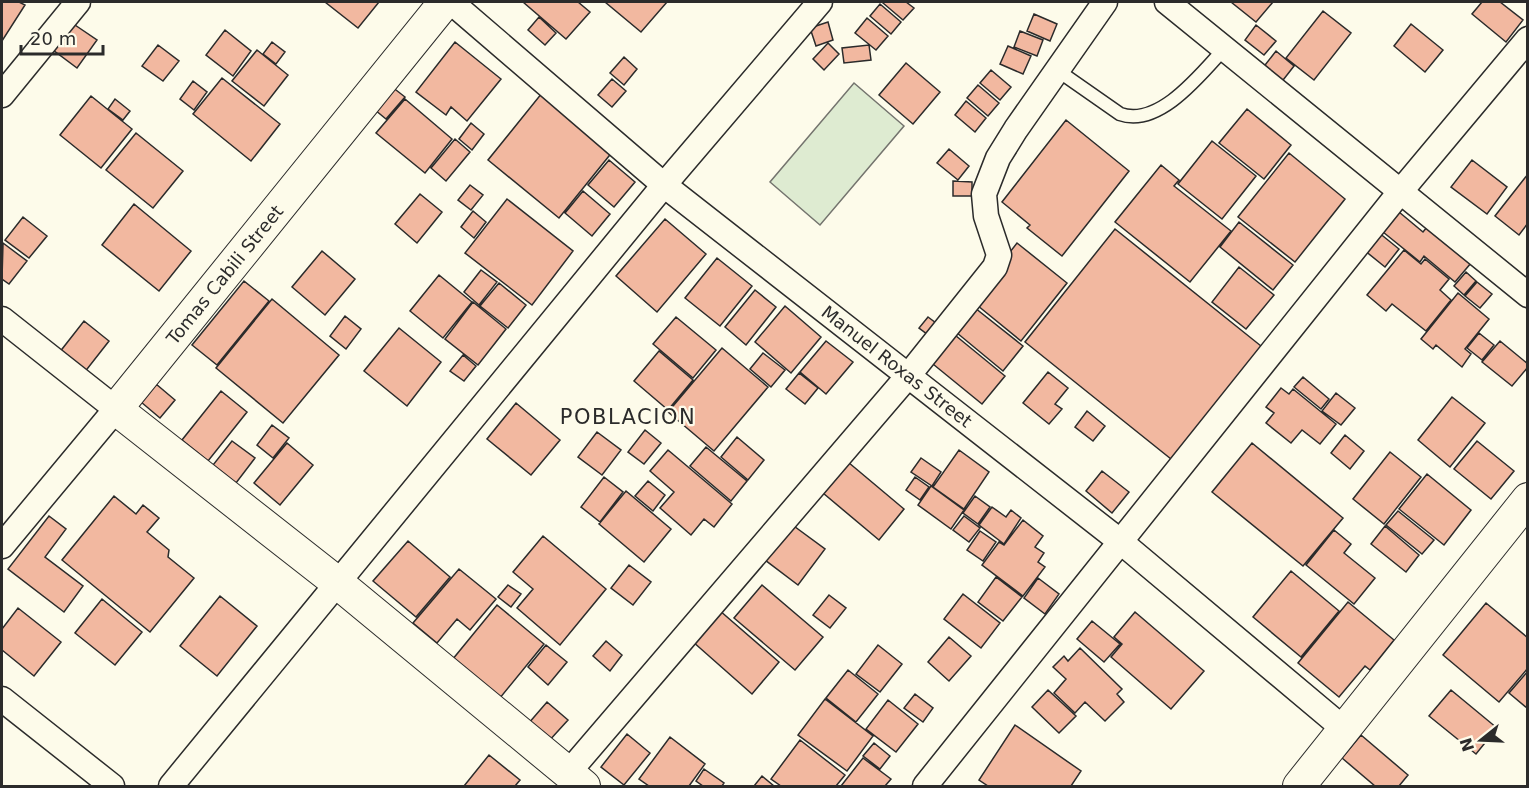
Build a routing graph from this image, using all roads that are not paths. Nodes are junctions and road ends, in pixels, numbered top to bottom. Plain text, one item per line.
1 (78, 2) edge
2 (446, 2) edge
3 (451, 2) edge
4 (820, 2) edge
5 (1105, 2) edge
6 (1174, 3) edge
7 (1527, 39) edge
8 (1224, 49) junction
9 (1057, 70) junction
10 (2, 95) edge
11 (664, 185) junction
12 (1400, 192) junction
13 (1527, 295) edge
14 (2, 319) edge
15 (908, 376) junction
16 (116, 409) junction
17 (1527, 499) edge
18 (1121, 542) junction
19 (2, 546) edge
20 (339, 584) junction
21 (2, 699) edge
22 (1344, 729) junction
23 (570, 782) edge
24 (112, 786) edge
25 (171, 786) edge
26 (925, 786) edge
27 (1299, 786) edge

1 - 10 street
2 - 16 street, Tomas Cabili Street
3 - 11 street, Manuel Roxas Street
4 - 11 street
5 - 9 street
6 - 8 street
7 - 12 street
8 - 9 lane
8 - 12 street
9 - 15 street
11 - 15 street, Manuel Roxas Street
11 - 20 street
12 - 13 street
12 - 18 street
14 - 16 street
15 - 18 street, Manuel Roxas Street
15 - 23 street
16 - 19 street, Tomas Cabili Street
16 - 20 street
17 - 22 street
18 - 22 street, Manuel Roxas Street
18 - 26 street
20 - 23 street
20 - 25 street
21 - 24 street
22 - 27 street

